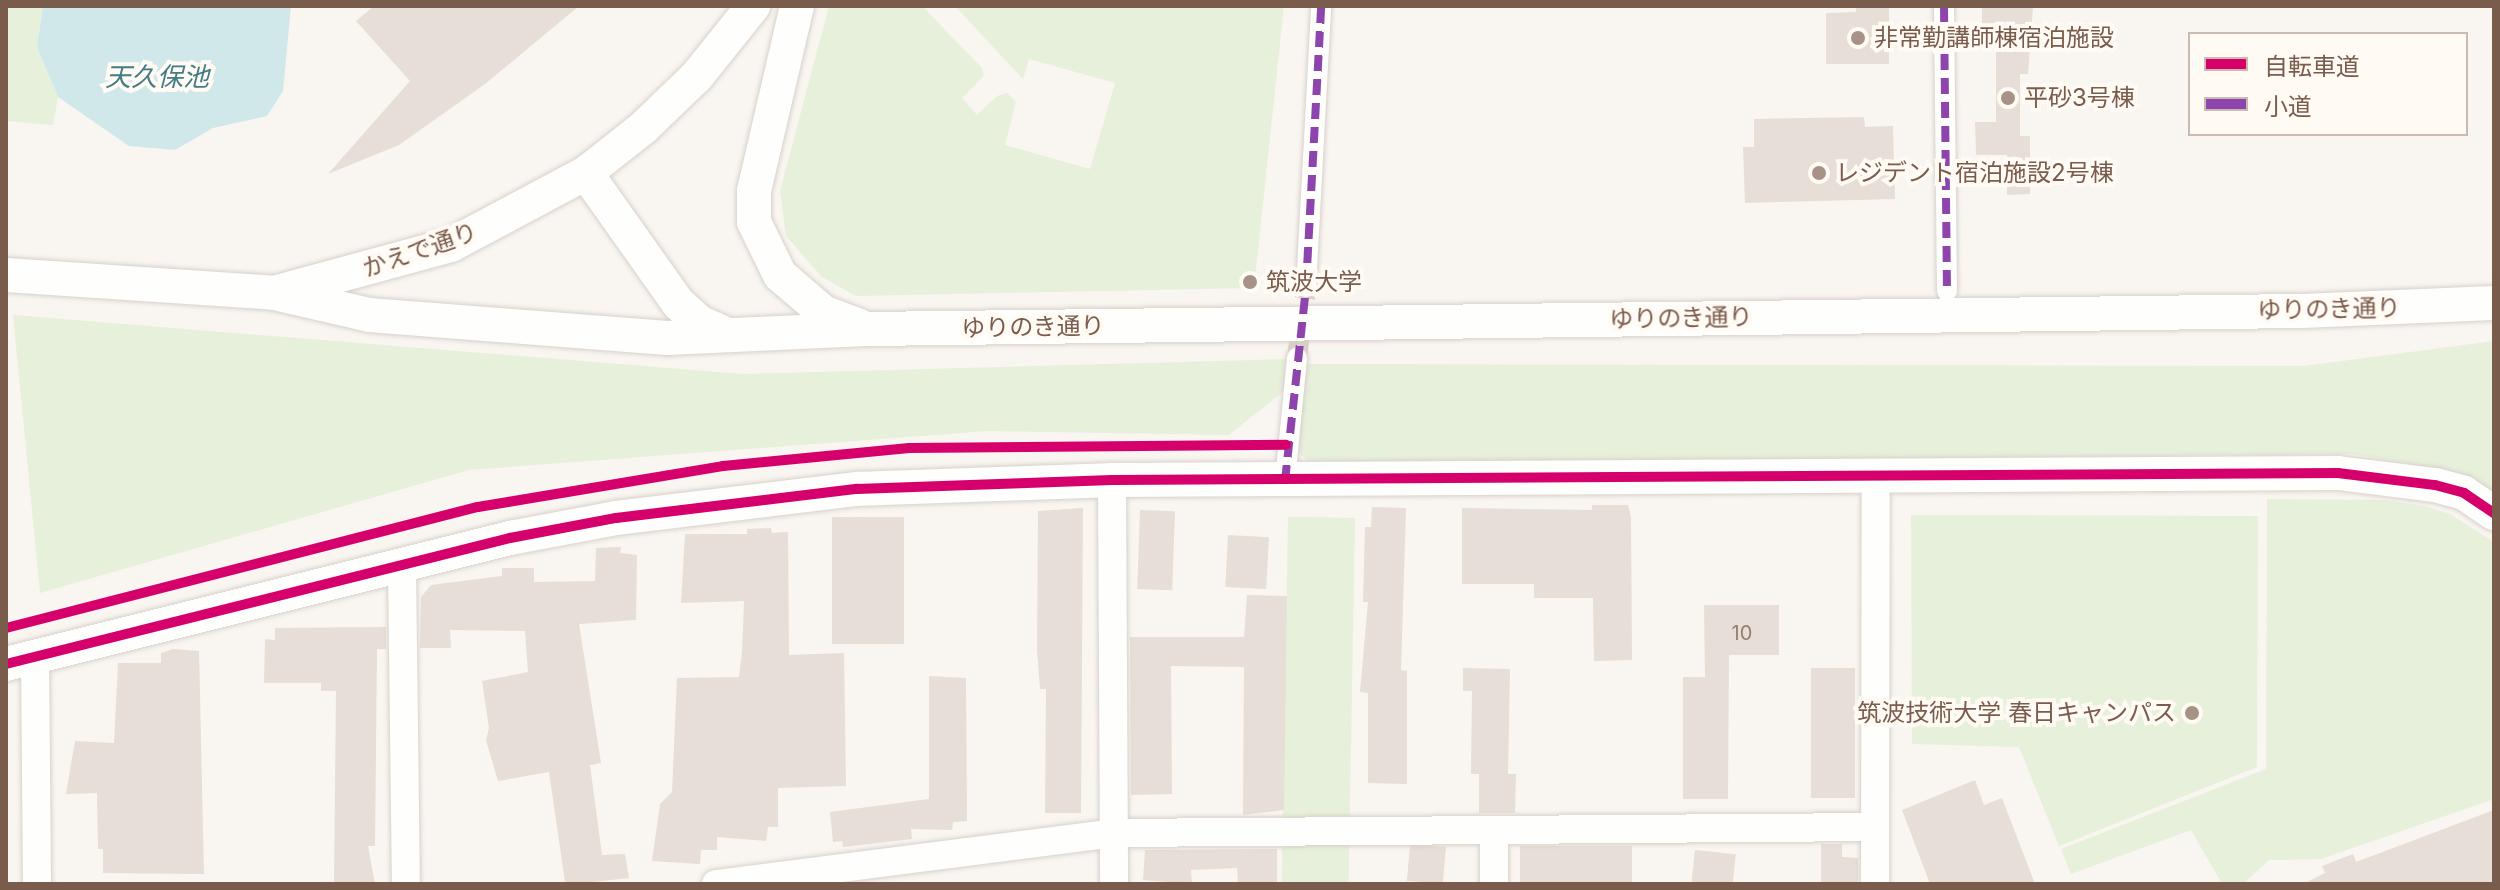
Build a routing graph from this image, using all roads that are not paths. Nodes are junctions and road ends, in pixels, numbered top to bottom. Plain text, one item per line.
1 (753, 6) edge
2 (797, 6) edge
3 (1321, 6) edge
4 (1944, 6) edge
5 (586, 173) junction
6 (6, 275) edge
7 (1306, 287) tunnel mouth
8 (1947, 291) dead end
9 (274, 293) junction
10 (2494, 303) edge
11 (867, 329) junction
12 (726, 334) junction
13 (1297, 358) tunnel mouth
14 (1876, 477) junction
15 (1112, 480) junction
16 (1285, 481) junction
17 (2494, 513) edge
18 (402, 565) junction
19 (20, 660) edge
20 (1875, 827) junction
21 (1494, 830) junction
22 (1114, 833) junction
23 (756, 881) edge
24 (37, 884) edge
25 (406, 884) edge
26 (716, 884) edge
27 (1114, 884) edge
28 (1494, 884) edge
29 (1875, 884) edge

1 - 5 street, かえで通り
2 - 11 street
3 - 7 street
4 - 8 street
5 - 9 street, かえで通り
5 - 12 street
6 - 9 street, かえで通り
9 - 12 street
10 - 11 street, ゆりのき通り
11 - 12 street
13 - 16 street
14 - 16 street
14 - 17 street
14 - 20 street
15 - 16 street
15 - 18 street
15 - 22 street
18 - 19 street
18 - 25 street
19 - 24 street
20 - 21 street
20 - 29 street
21 - 22 street
21 - 28 street
22 - 23 street
22 - 27 street
23 - 26 street

